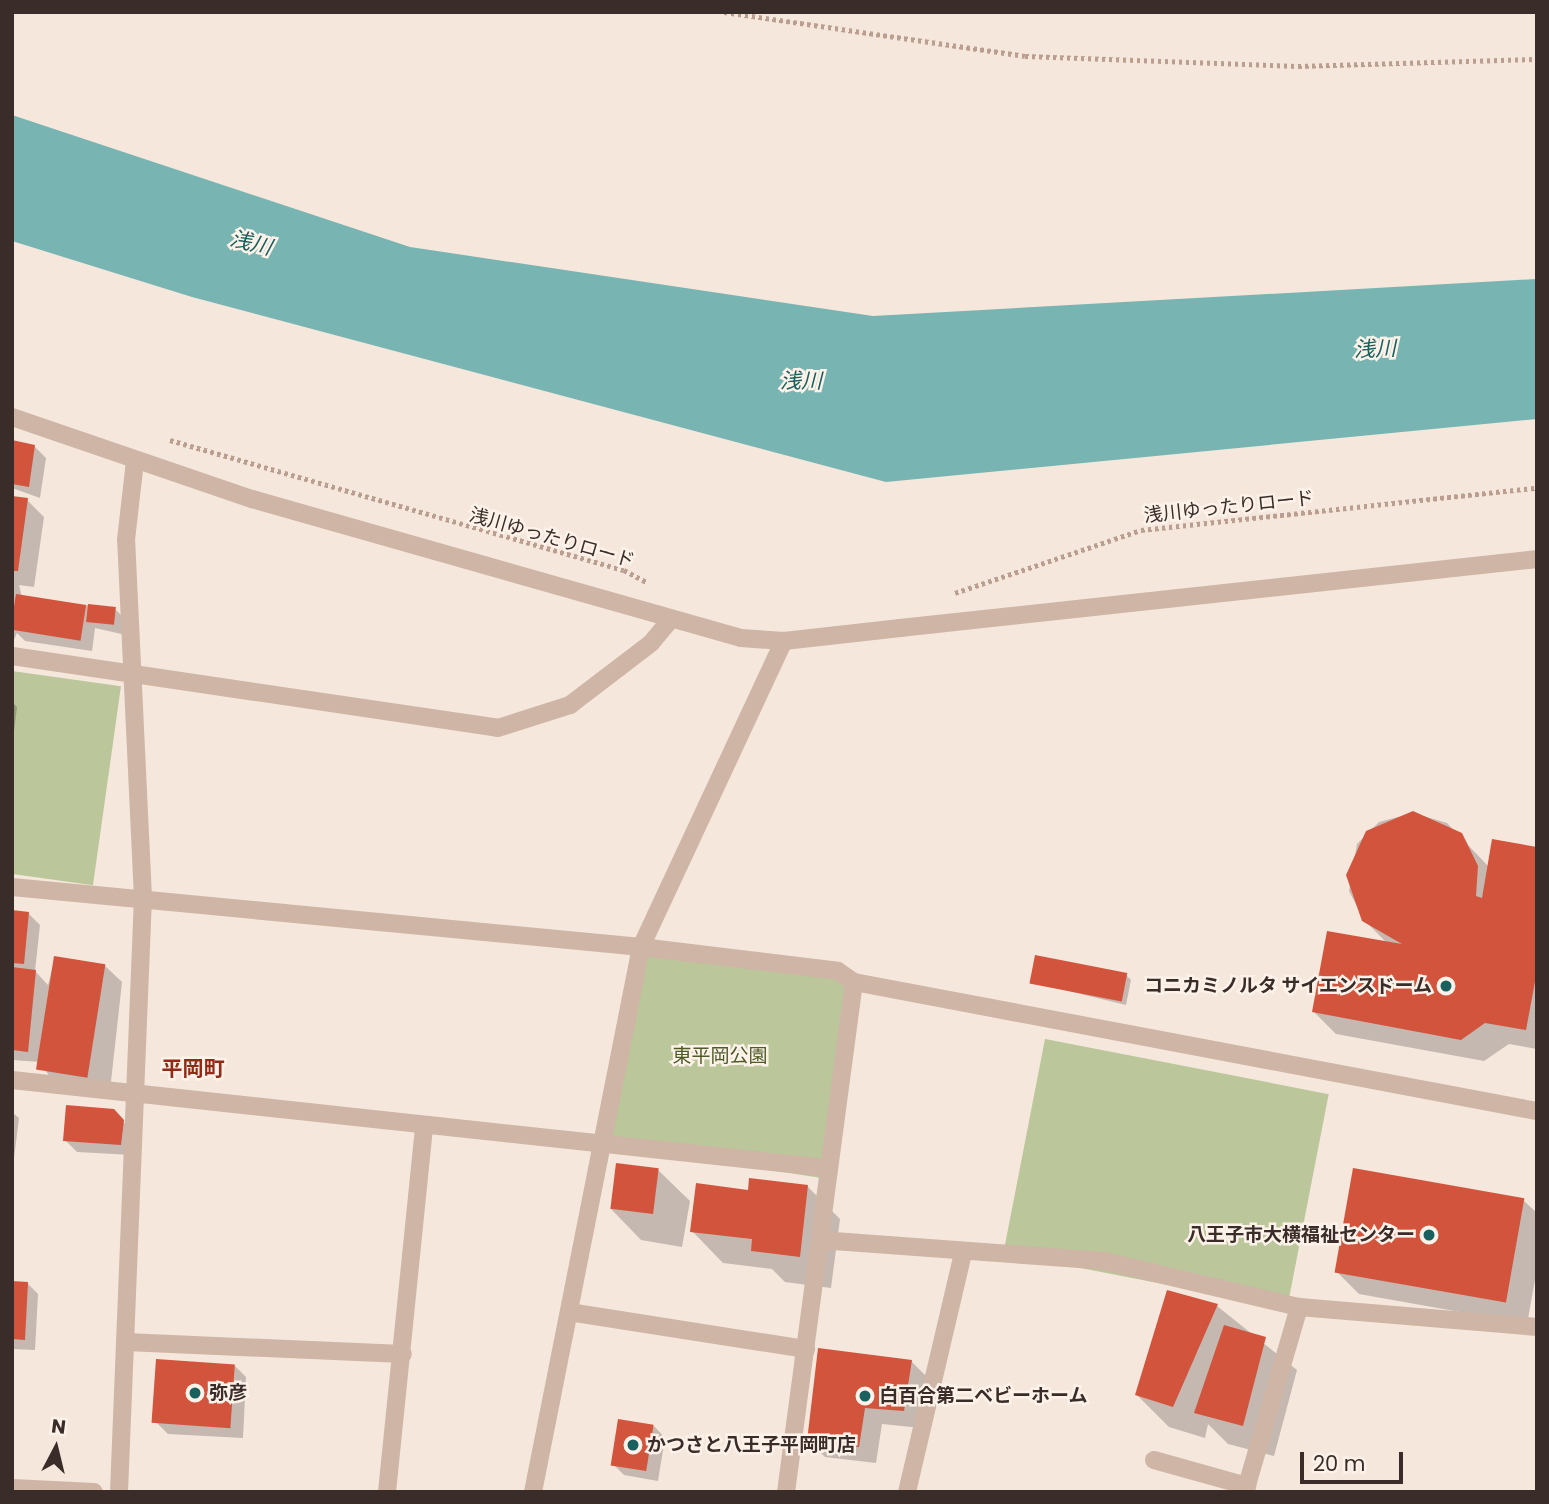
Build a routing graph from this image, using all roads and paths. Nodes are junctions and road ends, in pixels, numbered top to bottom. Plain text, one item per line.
1 (724, 12) edge
2 (1537, 59) edge
3 (12, 417) edge
4 (163, 438) dead end
5 (135, 461) junction
6 (1537, 488) edge
7 (1537, 559) edge
8 (661, 589) dead end
9 (950, 596) dead end
10 (670, 620) junction
11 (784, 641) junction
12 (12, 656) edge
13 (128, 673) junction
14 (12, 887) edge
15 (143, 898) junction
16 (641, 947) junction
17 (854, 982) junction
18 (12, 1080) edge
19 (136, 1093) junction
20 (1537, 1111) edge
21 (424, 1126) junction
22 (600, 1143) junction
23 (828, 1168) junction
24 (820, 1240) junction
25 (963, 1254) junction
26 (1299, 1307) junction
27 (569, 1312) junction
28 (1537, 1327) edge
29 (126, 1342) junction
30 (806, 1349) junction
31 (403, 1354) junction
32 (1154, 1460) dead end
33 (12, 1488) edge
34 (1246, 1489) edge
35 (94, 1492) edge
36 (119, 1492) edge
37 (387, 1492) edge
38 (533, 1492) edge
39 (786, 1492) edge
40 (907, 1492) edge

1 - 2 path
3 - 5 street
4 - 8 path, 浅川ゆったりロード
5 - 10 street
5 - 13 street
6 - 9 path, 浅川ゆったりロード
7 - 11 street
10 - 11 street
10 - 13 street
11 - 16 street
12 - 13 street
13 - 15 street
14 - 15 street
15 - 16 street
15 - 19 street
16 - 17 street
16 - 22 street
17 - 20 street
17 - 23 street
18 - 19 street
19 - 21 street
19 - 29 street
21 - 22 street
21 - 31 street
22 - 23 street
22 - 27 street
23 - 24 street
24 - 25 street
24 - 30 street
25 - 26 street
25 - 40 street
26 - 28 street
26 - 34 street
27 - 30 street
27 - 38 street
29 - 31 street
29 - 36 street
30 - 39 street
31 - 37 street
32 - 34 street
33 - 35 street

